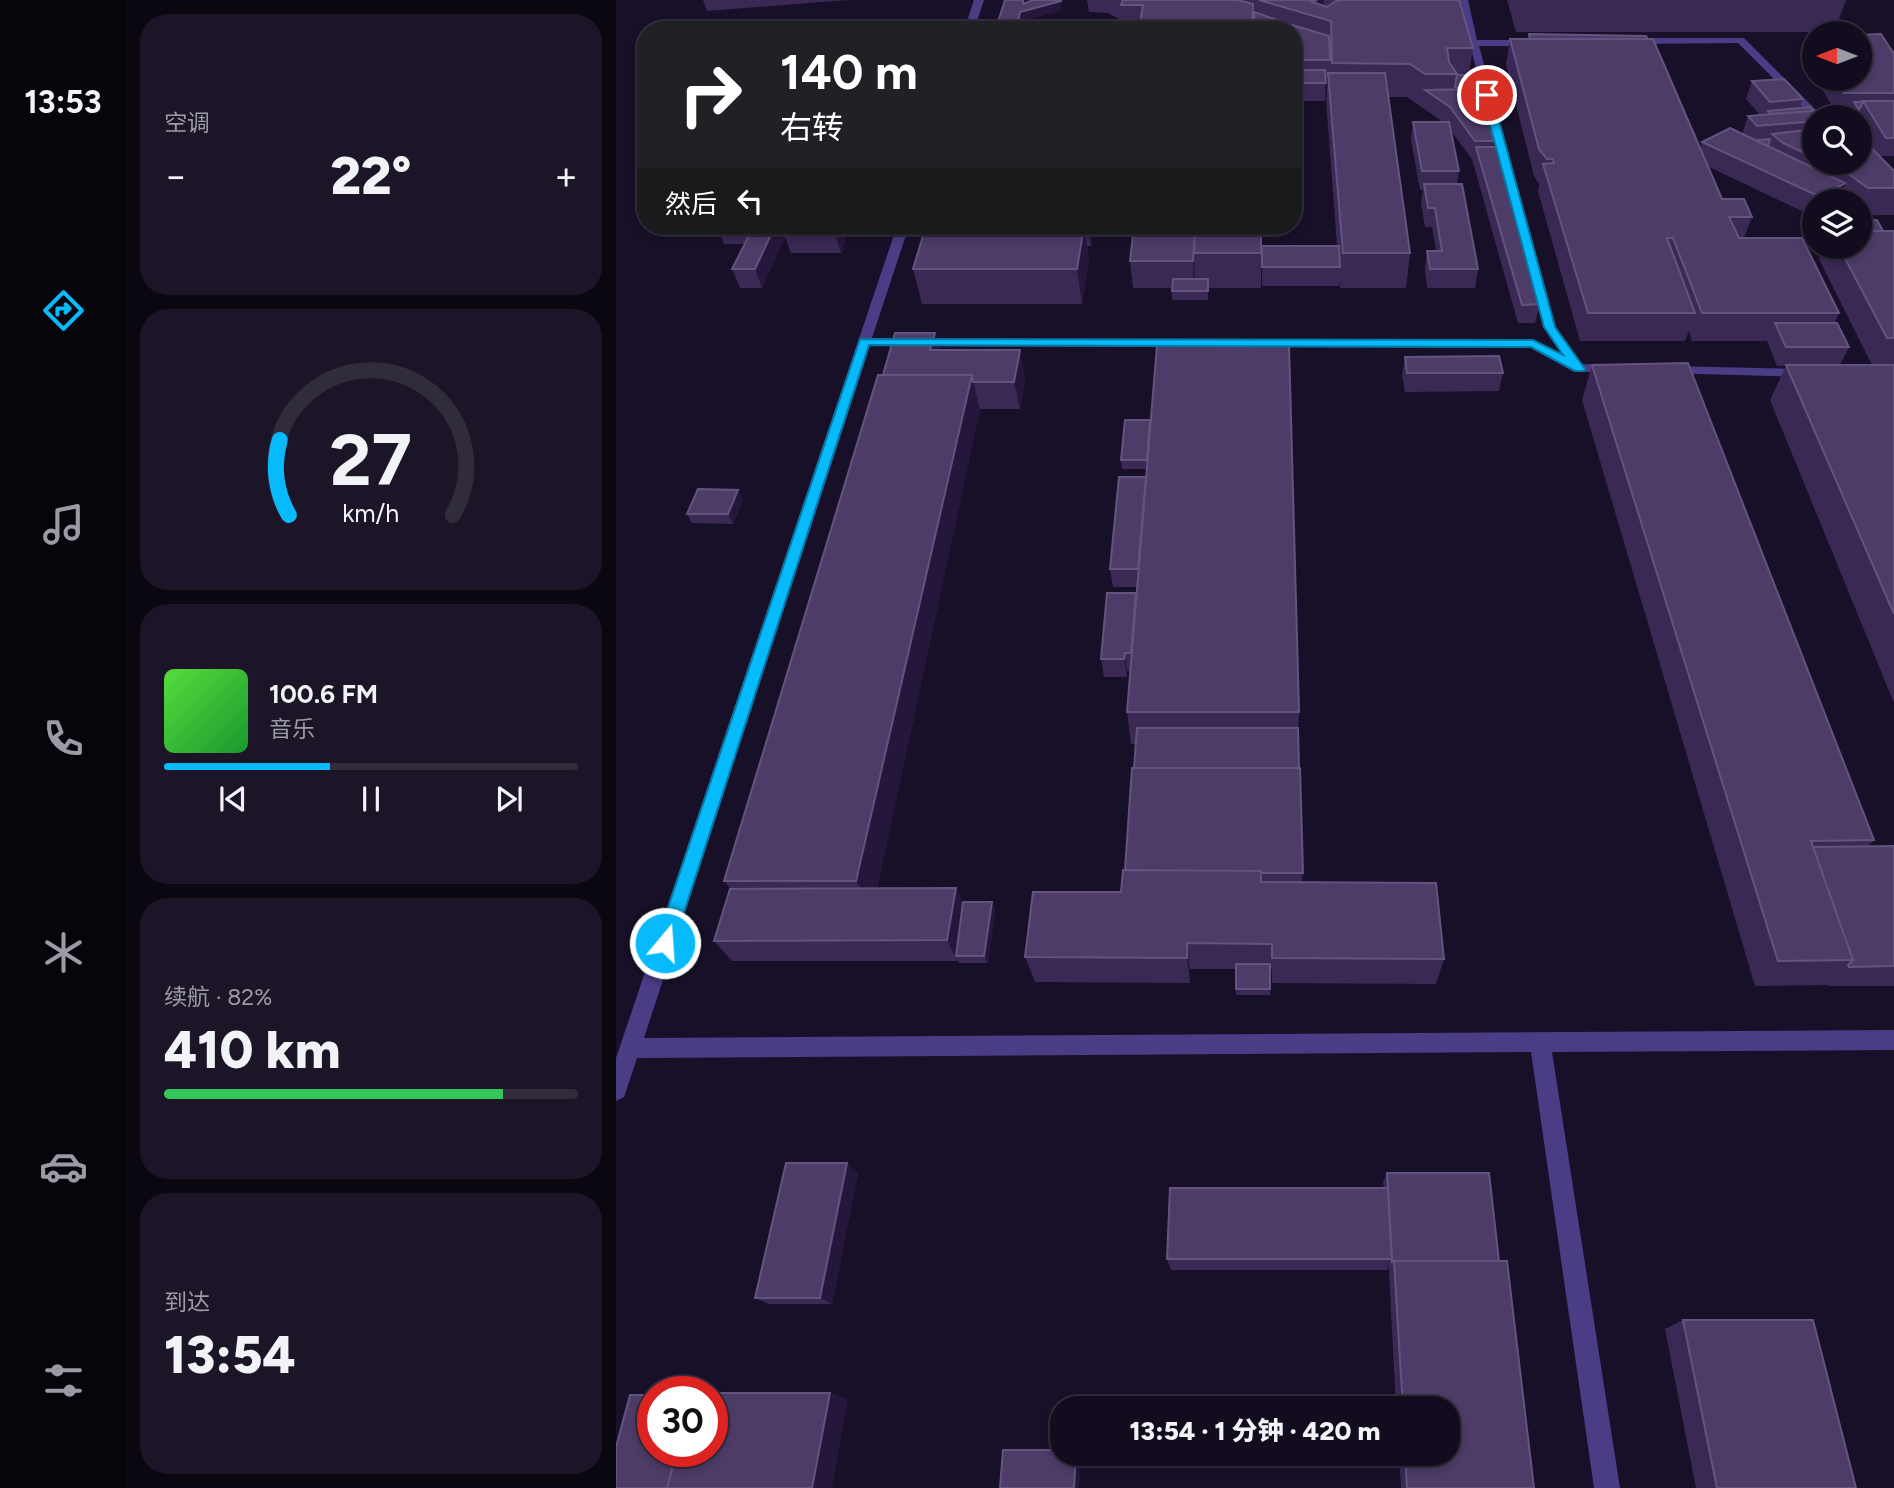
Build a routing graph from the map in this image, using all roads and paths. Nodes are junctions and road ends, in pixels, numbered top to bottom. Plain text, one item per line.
1 (979, 0) edge
2 (1463, 0) edge
3 (972, 21) edge
4 (1620, 41) edge
5 (1473, 43) junction
6 (1540, 43) edge
7 (1806, 105) edge
8 (900, 235) edge
9 (864, 342) junction
10 (1579, 369) junction
11 (1634, 370) edge
12 (1661, 370) edge
13 (1826, 373) edge
14 (1894, 1040) edge
15 (1541, 1042) junction
16 (630, 1048) junction
17 (616, 1090) edge
18 (1607, 1488) edge

1 - 3 street
2 - 5 street
4 - 7 street
5 - 6 street
5 - 10 street
8 - 9 street
9 - 10 street
9 - 16 street
10 - 11 street
12 - 13 street
14 - 15 street
15 - 16 street
15 - 18 street
16 - 17 street

